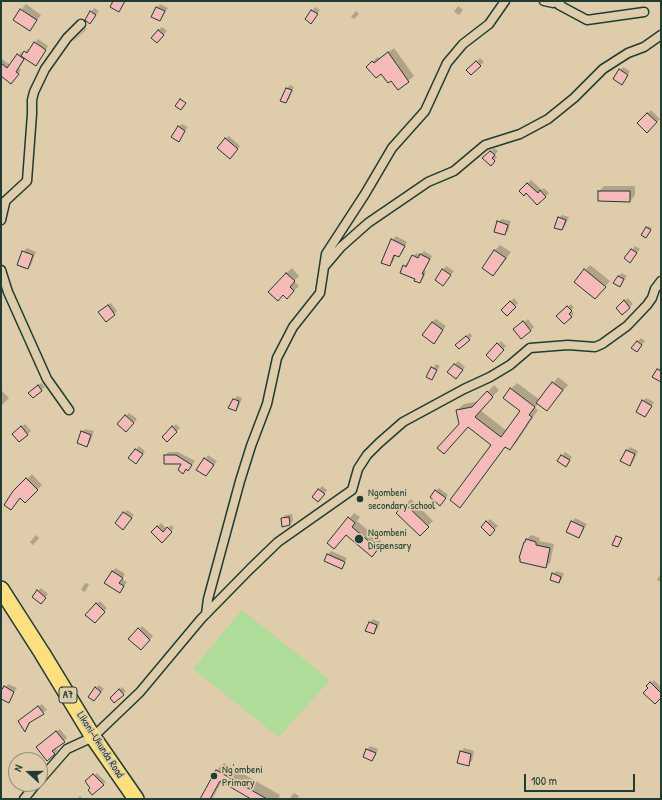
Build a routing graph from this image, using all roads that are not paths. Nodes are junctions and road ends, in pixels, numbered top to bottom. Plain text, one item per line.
1 (505, 1) edge
2 (544, 1) edge
3 (559, 1) edge
4 (644, 12) dead end
5 (81, 24) dead end
6 (661, 35) edge
7 (3, 204) edge
8 (1, 220) edge
9 (324, 268) junction
10 (1, 270) edge
11 (661, 281) edge
12 (69, 410) dead end
13 (1, 589) edge
14 (206, 614) junction
15 (93, 737) junction
16 (48, 770) edge
17 (136, 799) edge

1 - 9 street
2 - 3 street
3 - 4 street
5 - 7 street
6 - 9 street
7 - 8 street
9 - 14 street
10 - 12 street
11 - 14 street
13 - 15 highway, Likoni-Ukunda Road / A7
14 - 15 street
15 - 16 street
15 - 17 highway, Likoni-Ukunda Road / A7

